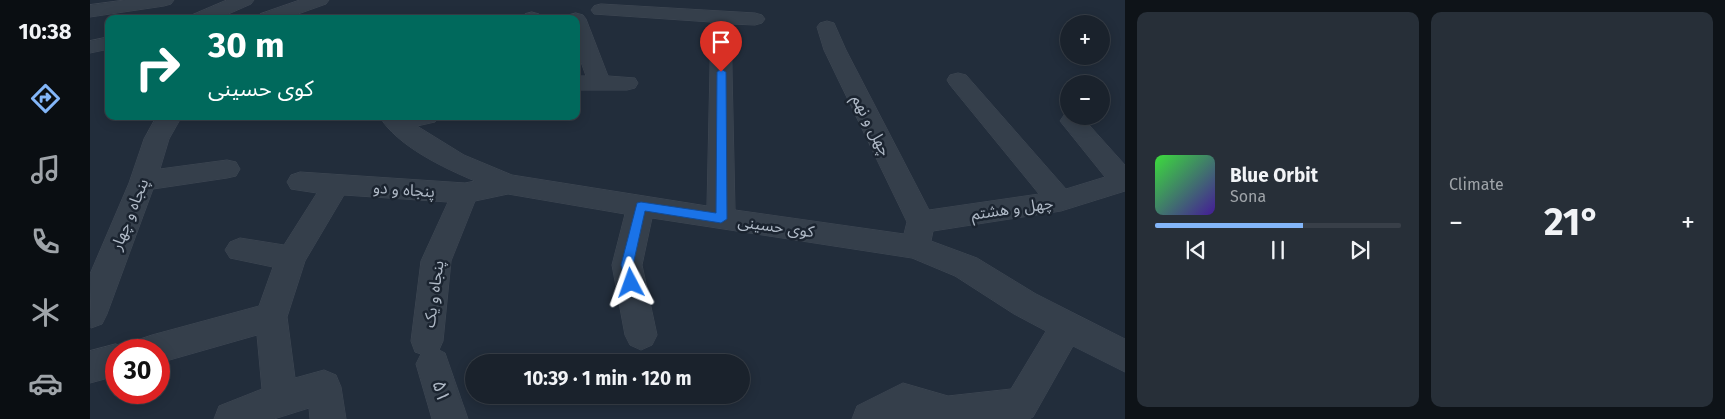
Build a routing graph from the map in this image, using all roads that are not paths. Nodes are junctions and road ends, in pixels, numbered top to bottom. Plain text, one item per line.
1 (164, 0) edge
2 (244, 0) edge
3 (250, 0) edge
4 (319, 0) edge
5 (601, 10) dead end
6 (90, 11) edge
7 (208, 15) edge
8 (264, 15) edge
9 (276, 15) edge
10 (721, 16) junction
11 (754, 19) dead end
12 (827, 27) dead end
13 (580, 29) edge
14 (105, 44) edge
15 (90, 46) edge
16 (958, 80) dead end
17 (580, 83) edge
18 (600, 83) junction
19 (627, 83) dead end
20 (167, 120) edge
21 (394, 120) edge
22 (1075, 125) edge
23 (227, 169) dead end
24 (143, 181) junction
25 (300, 182) dead end
26 (337, 184) junction
27 (508, 184) junction
28 (465, 192) junction
29 (1061, 201) junction
30 (641, 206) junction
31 (721, 219) junction
32 (918, 235) junction
33 (240, 250) dead end
34 (291, 258) junction
35 (97, 276) edge
36 (91, 314) edge
37 (271, 317) junction
38 (1067, 326) junction
39 (641, 335) dead end
40 (170, 345) edge
41 (430, 352) joint
42 (1125, 356) edge
43 (105, 363) edge
44 (90, 367) edge
45 (280, 400) junction
46 (938, 415) edge
47 (232, 419) edge
48 (328, 419) edge
49 (450, 419) edge
50 (870, 419) edge

1 - 6 street
2 - 7 street
3 - 8 street
4 - 9 street
5 - 10 street
10 - 11 street
10 - 31 street
12 - 32 street, چهل و نهم
13 - 18 street
14 - 15 street
16 - 29 street, چهل و هشتم
17 - 18 street
18 - 19 street
20 - 24 street, پنجاه و چهار
21 - 27 street, کوی حسینی
22 - 29 street
23 - 24 street
24 - 35 street, پنجاه و چهار
25 - 26 street, پنجاه و دو
26 - 28 street, پنجاه و دو
26 - 34 street
27 - 28 street, پنجاه و دو
27 - 30 street, کوی حسینی
28 - 41 street, پنجاه و یک
29 - 32 street, چهل و هشتم
30 - 31 street, کوی حسینی
30 - 39 street
31 - 32 street, کوی حسینی
32 - 38 street, کوی حسینی
33 - 34 street
34 - 37 street
35 - 36 street, پنجاه و چهار
37 - 40 street
37 - 45 street
38 - 42 street, کوی حسینی
38 - 46 street
41 - 49 street, ۵۱
43 - 44 street
45 - 47 street
45 - 48 street
46 - 50 street

